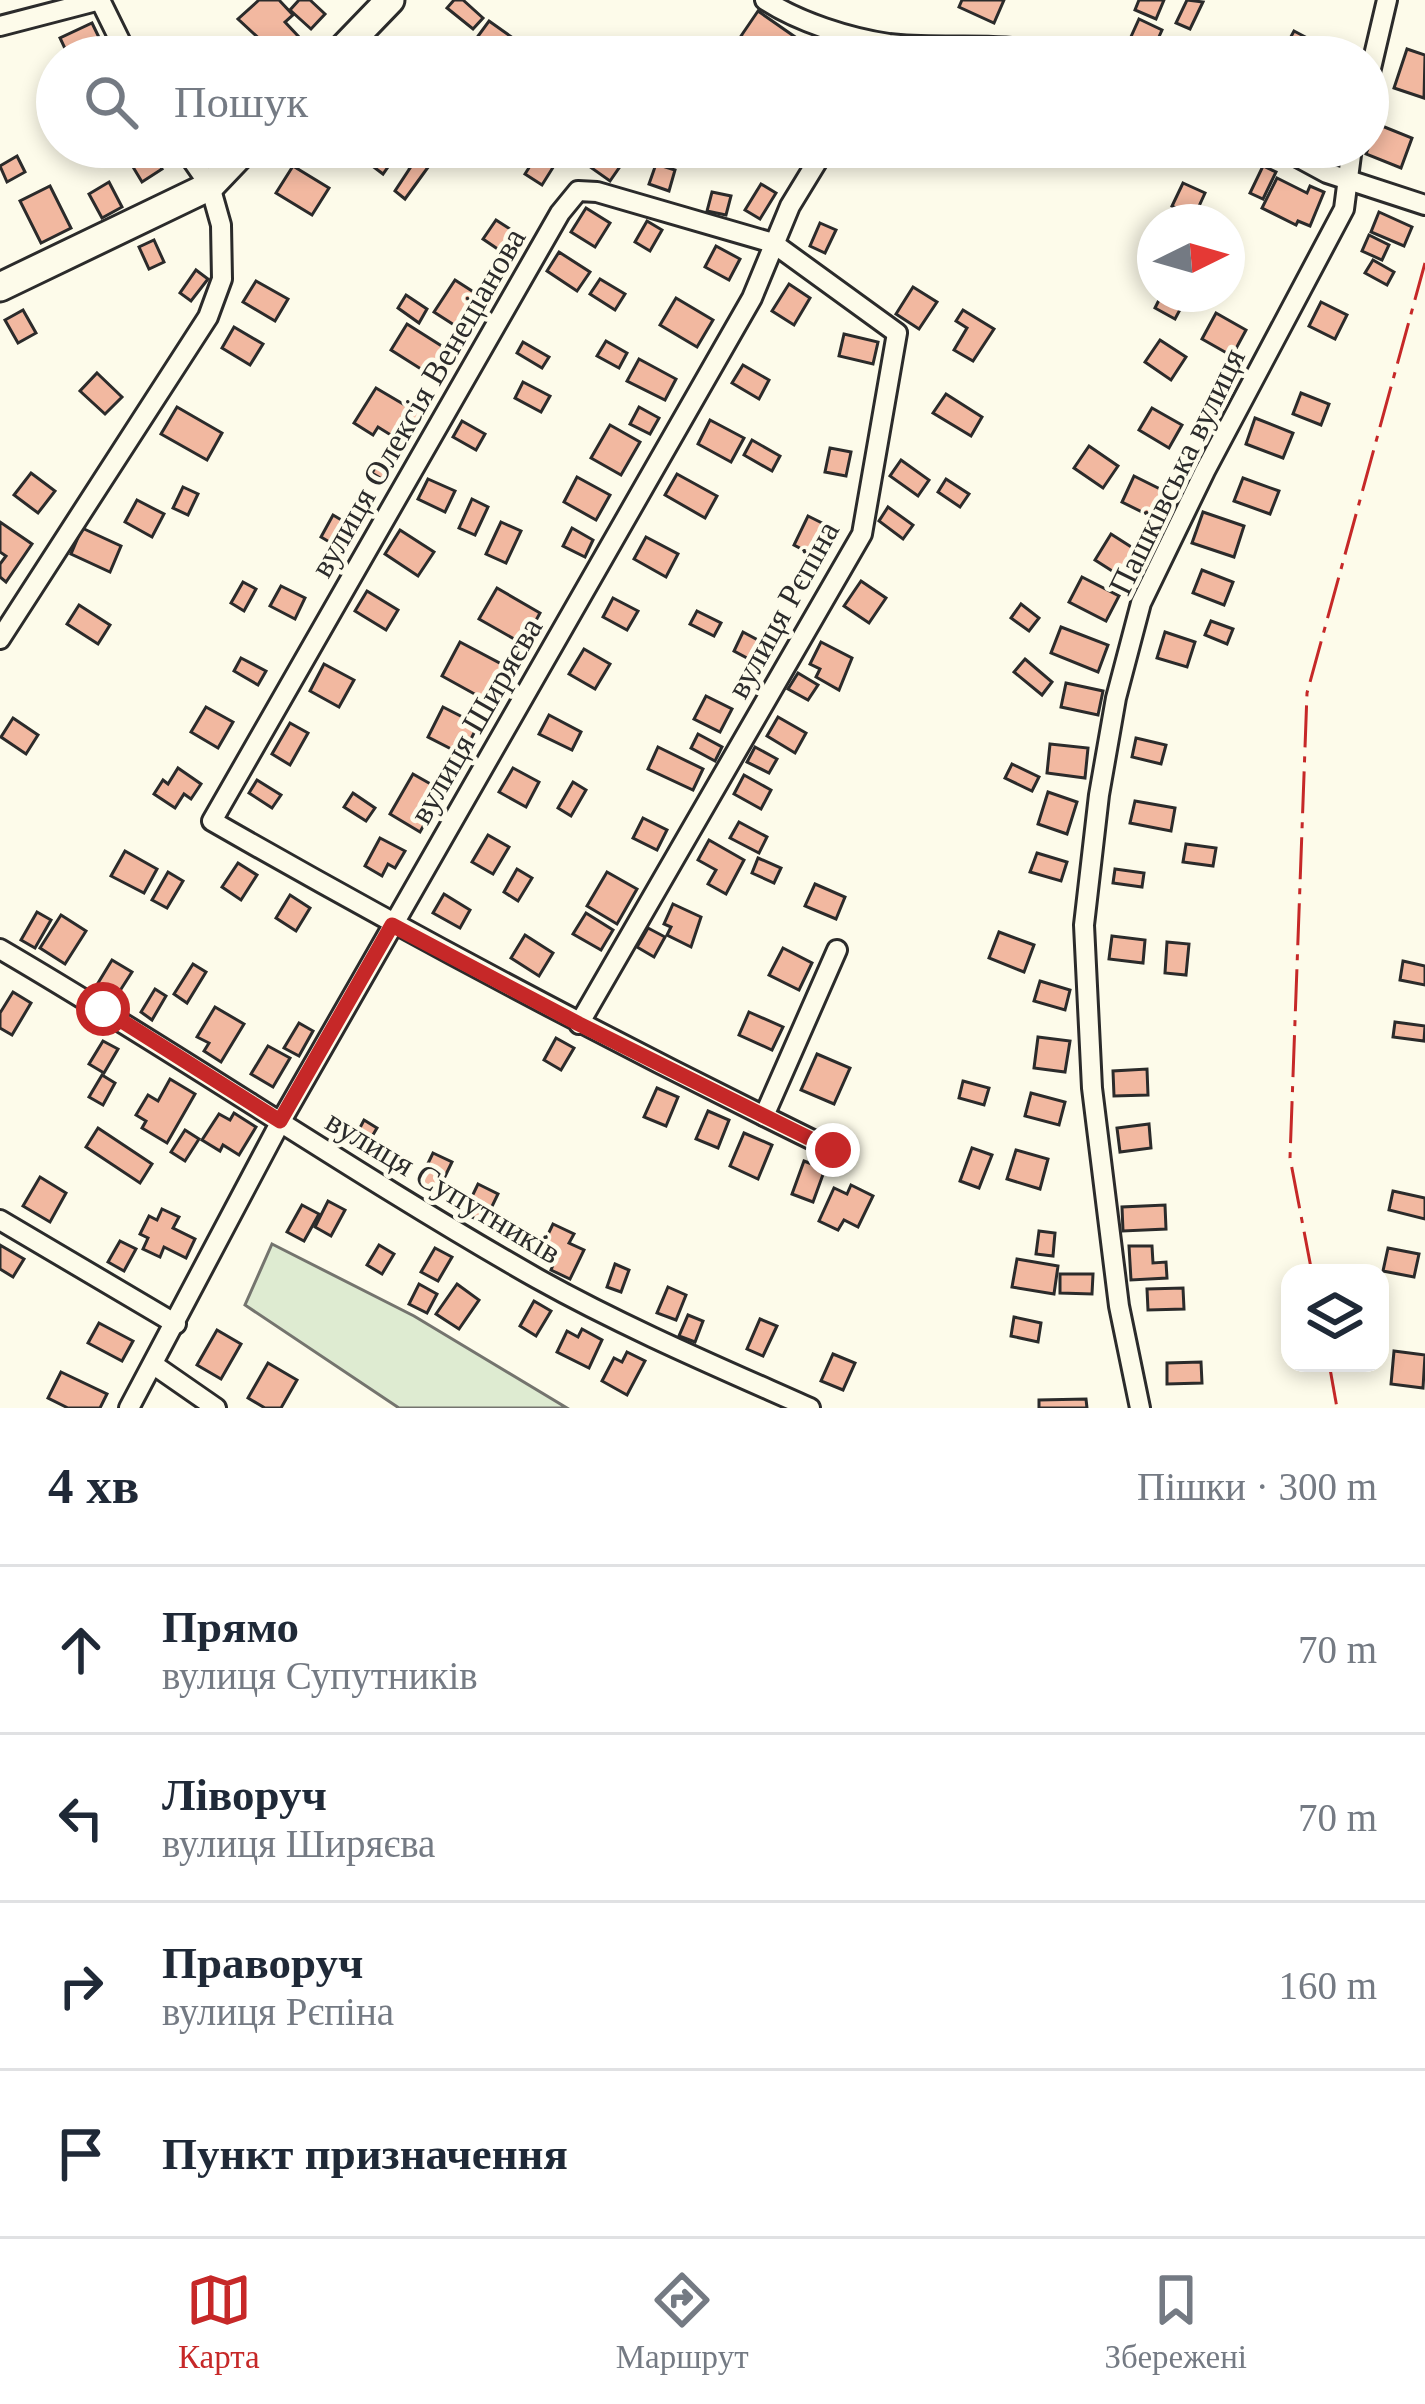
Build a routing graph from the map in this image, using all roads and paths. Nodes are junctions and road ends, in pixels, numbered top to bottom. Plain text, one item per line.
1 (100, 0) edge
2 (390, 0) edge
3 (765, 0) edge
4 (1388, 0) edge
5 (0, 26) edge
6 (118, 36) edge
7 (355, 36) edge
8 (852, 36) edge
9 (1379, 36) edge
10 (198, 168) edge
11 (227, 168) edge
12 (813, 168) edge
13 (1319, 168) edge
14 (1351, 168) edge
15 (1350, 178) junction
16 (210, 186) junction
17 (1425, 206) edge
18 (773, 243) junction
19 (0, 287) edge
20 (0, 639) edge
21 (392, 925) junction
22 (0, 949) edge
23 (837, 950) dead end
24 (579, 1024) junction
25 (764, 1116) junction
26 (280, 1121) junction
27 (833, 1150) dead end
28 (0, 1220) edge
29 (176, 1324) junction
30 (154, 1365) junction
31 (129, 1408) edge
32 (216, 1408) edge
33 (810, 1408) edge
34 (1140, 1408) edge

1 - 5 street
1 - 6 street
2 - 7 street
3 - 8 street
4 - 9 street
10 - 16 street
11 - 16 street
12 - 18 street, вулиця Ширяєва
13 - 15 street
14 - 15 street, Пашківська вулиця
15 - 17 street
15 - 34 street, Пашківська вулиця
16 - 19 street
16 - 20 street
18 - 21 street, вулиця Ширяєва
18 - 21 street, вулиця Олексія Венеціанова
18 - 24 street, вулиця Рєпіна
21 - 24 street
21 - 26 street, вулиця Ширяєва
22 - 26 street, вулиця Супутників
23 - 25 street
24 - 25 street
25 - 27 street
26 - 29 street, вулиця Ширяєва
26 - 33 street, вулиця Супутників
28 - 29 street
29 - 30 street, вулиця Ширяєва
30 - 31 street, вулиця Ширяєва
30 - 32 street

